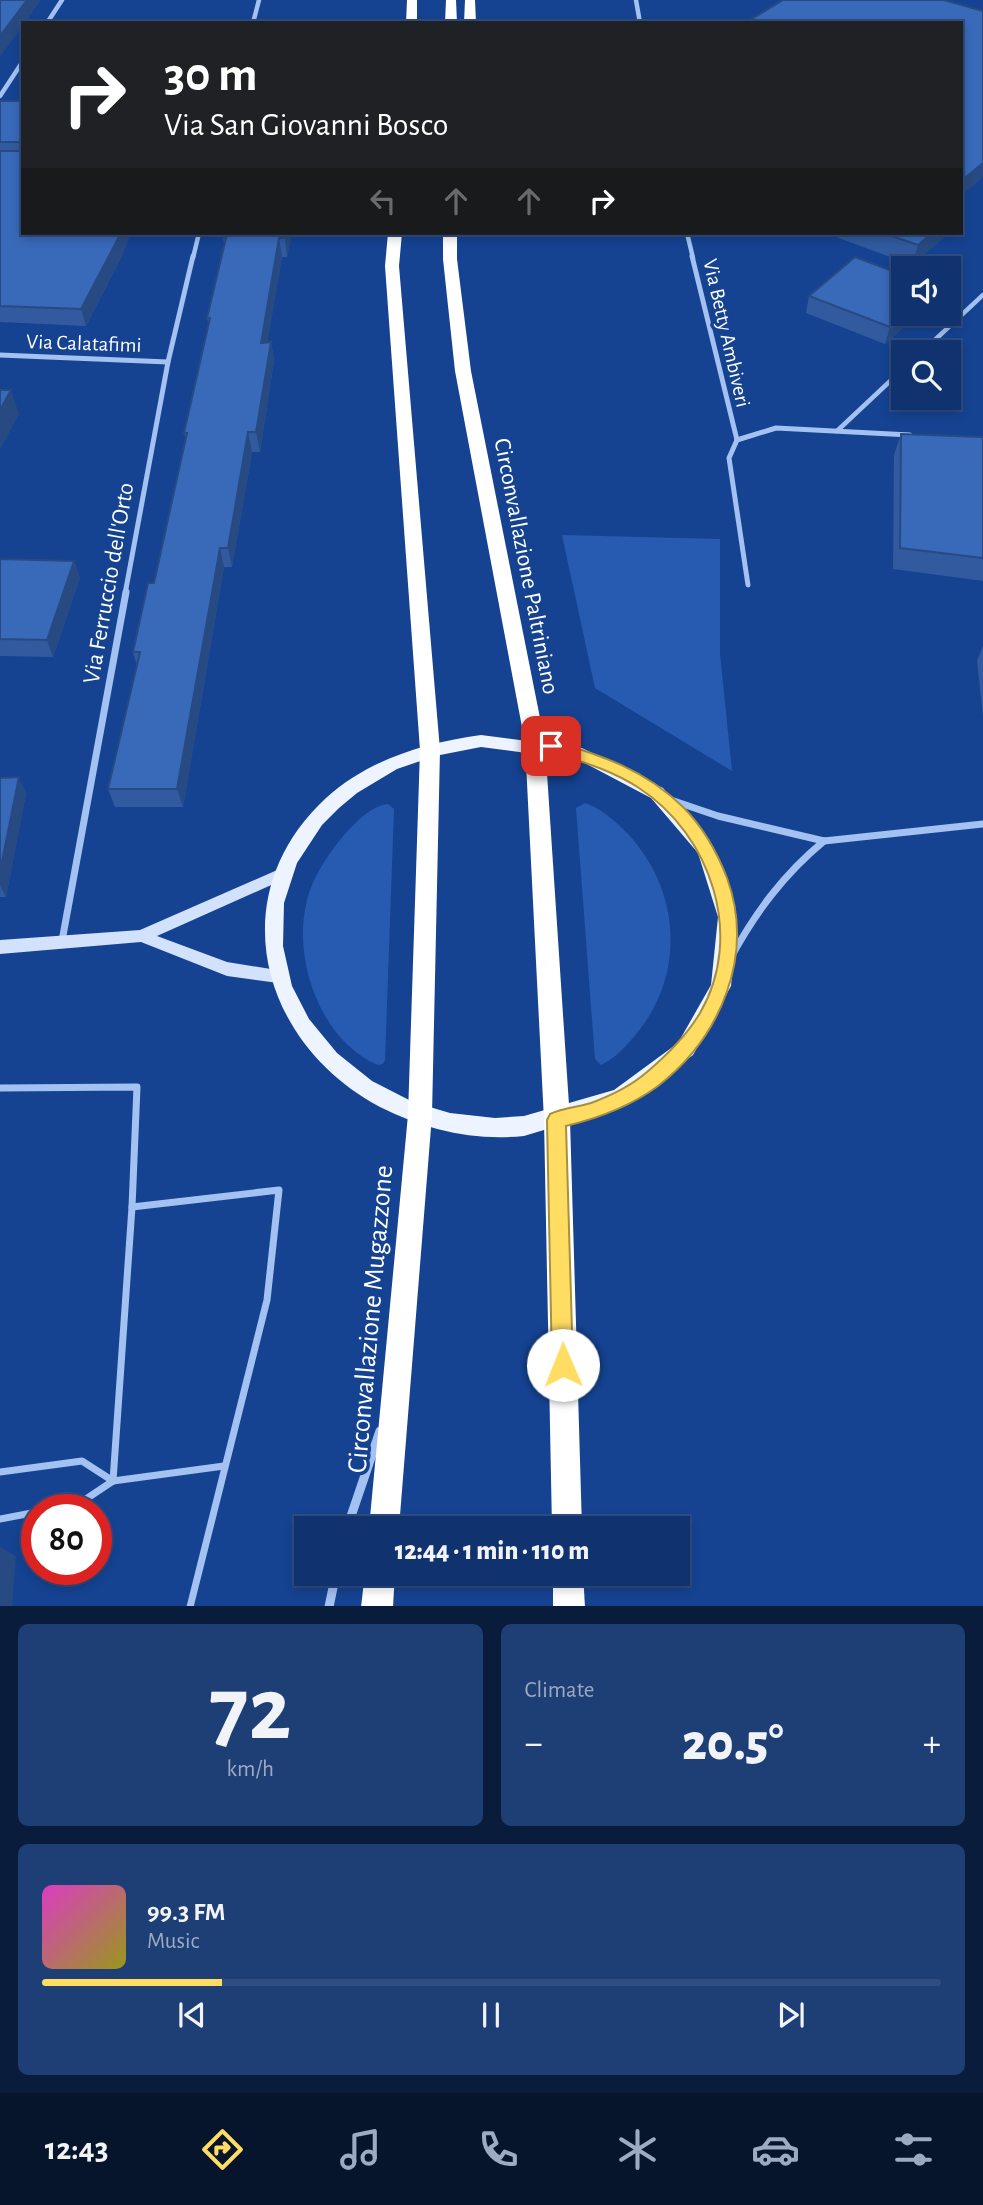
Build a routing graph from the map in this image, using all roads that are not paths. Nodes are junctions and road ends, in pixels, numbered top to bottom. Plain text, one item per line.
1 (62, 0) edge
2 (259, 0) edge
3 (412, 0) edge
4 (452, 0) edge
5 (470, 0) edge
6 (636, 0) edge
7 (48, 21) edge
8 (254, 21) edge
9 (411, 21) edge
10 (451, 21) edge
11 (470, 21) edge
12 (640, 21) edge
13 (21, 64) edge
14 (0, 96) edge
15 (199, 235) edge
16 (395, 235) edge
17 (450, 235) edge
18 (687, 235) edge
19 (983, 295) edge
20 (935, 340) edge
21 (0, 355) edge
22 (168, 362) junction
23 (891, 380) edge
24 (838, 431) junction
25 (916, 435) edge
26 (737, 440) junction
27 (748, 585) dead end
28 (534, 743) junction
29 (429, 750) junction
30 (663, 797) junction
31 (983, 824) edge
32 (824, 841) junction
33 (284, 873) junction
34 (141, 936) junction
35 (62, 941) junction
36 (0, 947) edge
37 (727, 966) junction
38 (278, 976) junction
39 (0, 1088) edge
40 (420, 1115) junction
41 (557, 1120) junction
42 (132, 1207) junction
43 (399, 1377) junction
44 (224, 1466) junction
45 (0, 1472) edge
46 (113, 1481) junction
47 (94, 1494) edge
48 (21, 1515) edge
49 (351, 1516) edge
50 (385, 1516) edge
51 (567, 1516) edge
52 (0, 1519) edge
53 (333, 1586) edge
54 (379, 1586) edge
55 (568, 1586) edge
56 (190, 1606) edge
57 (329, 1606) edge
58 (377, 1606) edge
59 (569, 1606) edge

1 - 7 street
2 - 8 street
3 - 9 highway
4 - 10 highway
5 - 11 highway
6 - 12 street
13 - 14 street
15 - 22 street, Via Ferruccio dell'Orto
16 - 29 highway
17 - 28 highway, Circonvallazione Paltriniano
18 - 26 street, Via Betty Ambiveri
19 - 20 lane
21 - 22 street, Via Calatafimi
22 - 35 street, Via Ferruccio dell'Orto
23 - 24 lane
24 - 25 street
24 - 26 street
26 - 27 street
28 - 29 main road
28 - 30 main road
28 - 41 highway, Circonvallazione Paltriniano
29 - 33 main road
29 - 40 highway
30 - 32 street
30 - 37 main road
31 - 32 street
32 - 37 street
33 - 34 street
33 - 38 main road
34 - 35 street
34 - 38 street
35 - 36 street
37 - 41 main road
38 - 40 main road
39 - 42 lane
40 - 41 main road
40 - 43 highway, Circonvallazione Mugazzone
41 - 51 highway
42 - 44 lane
42 - 46 lane
43 - 49 street
43 - 50 highway, Circonvallazione Mugazzone
44 - 46 lane
44 - 56 lane
45 - 46 lane
46 - 47 lane
48 - 52 lane
53 - 57 street
54 - 58 highway
55 - 59 highway

